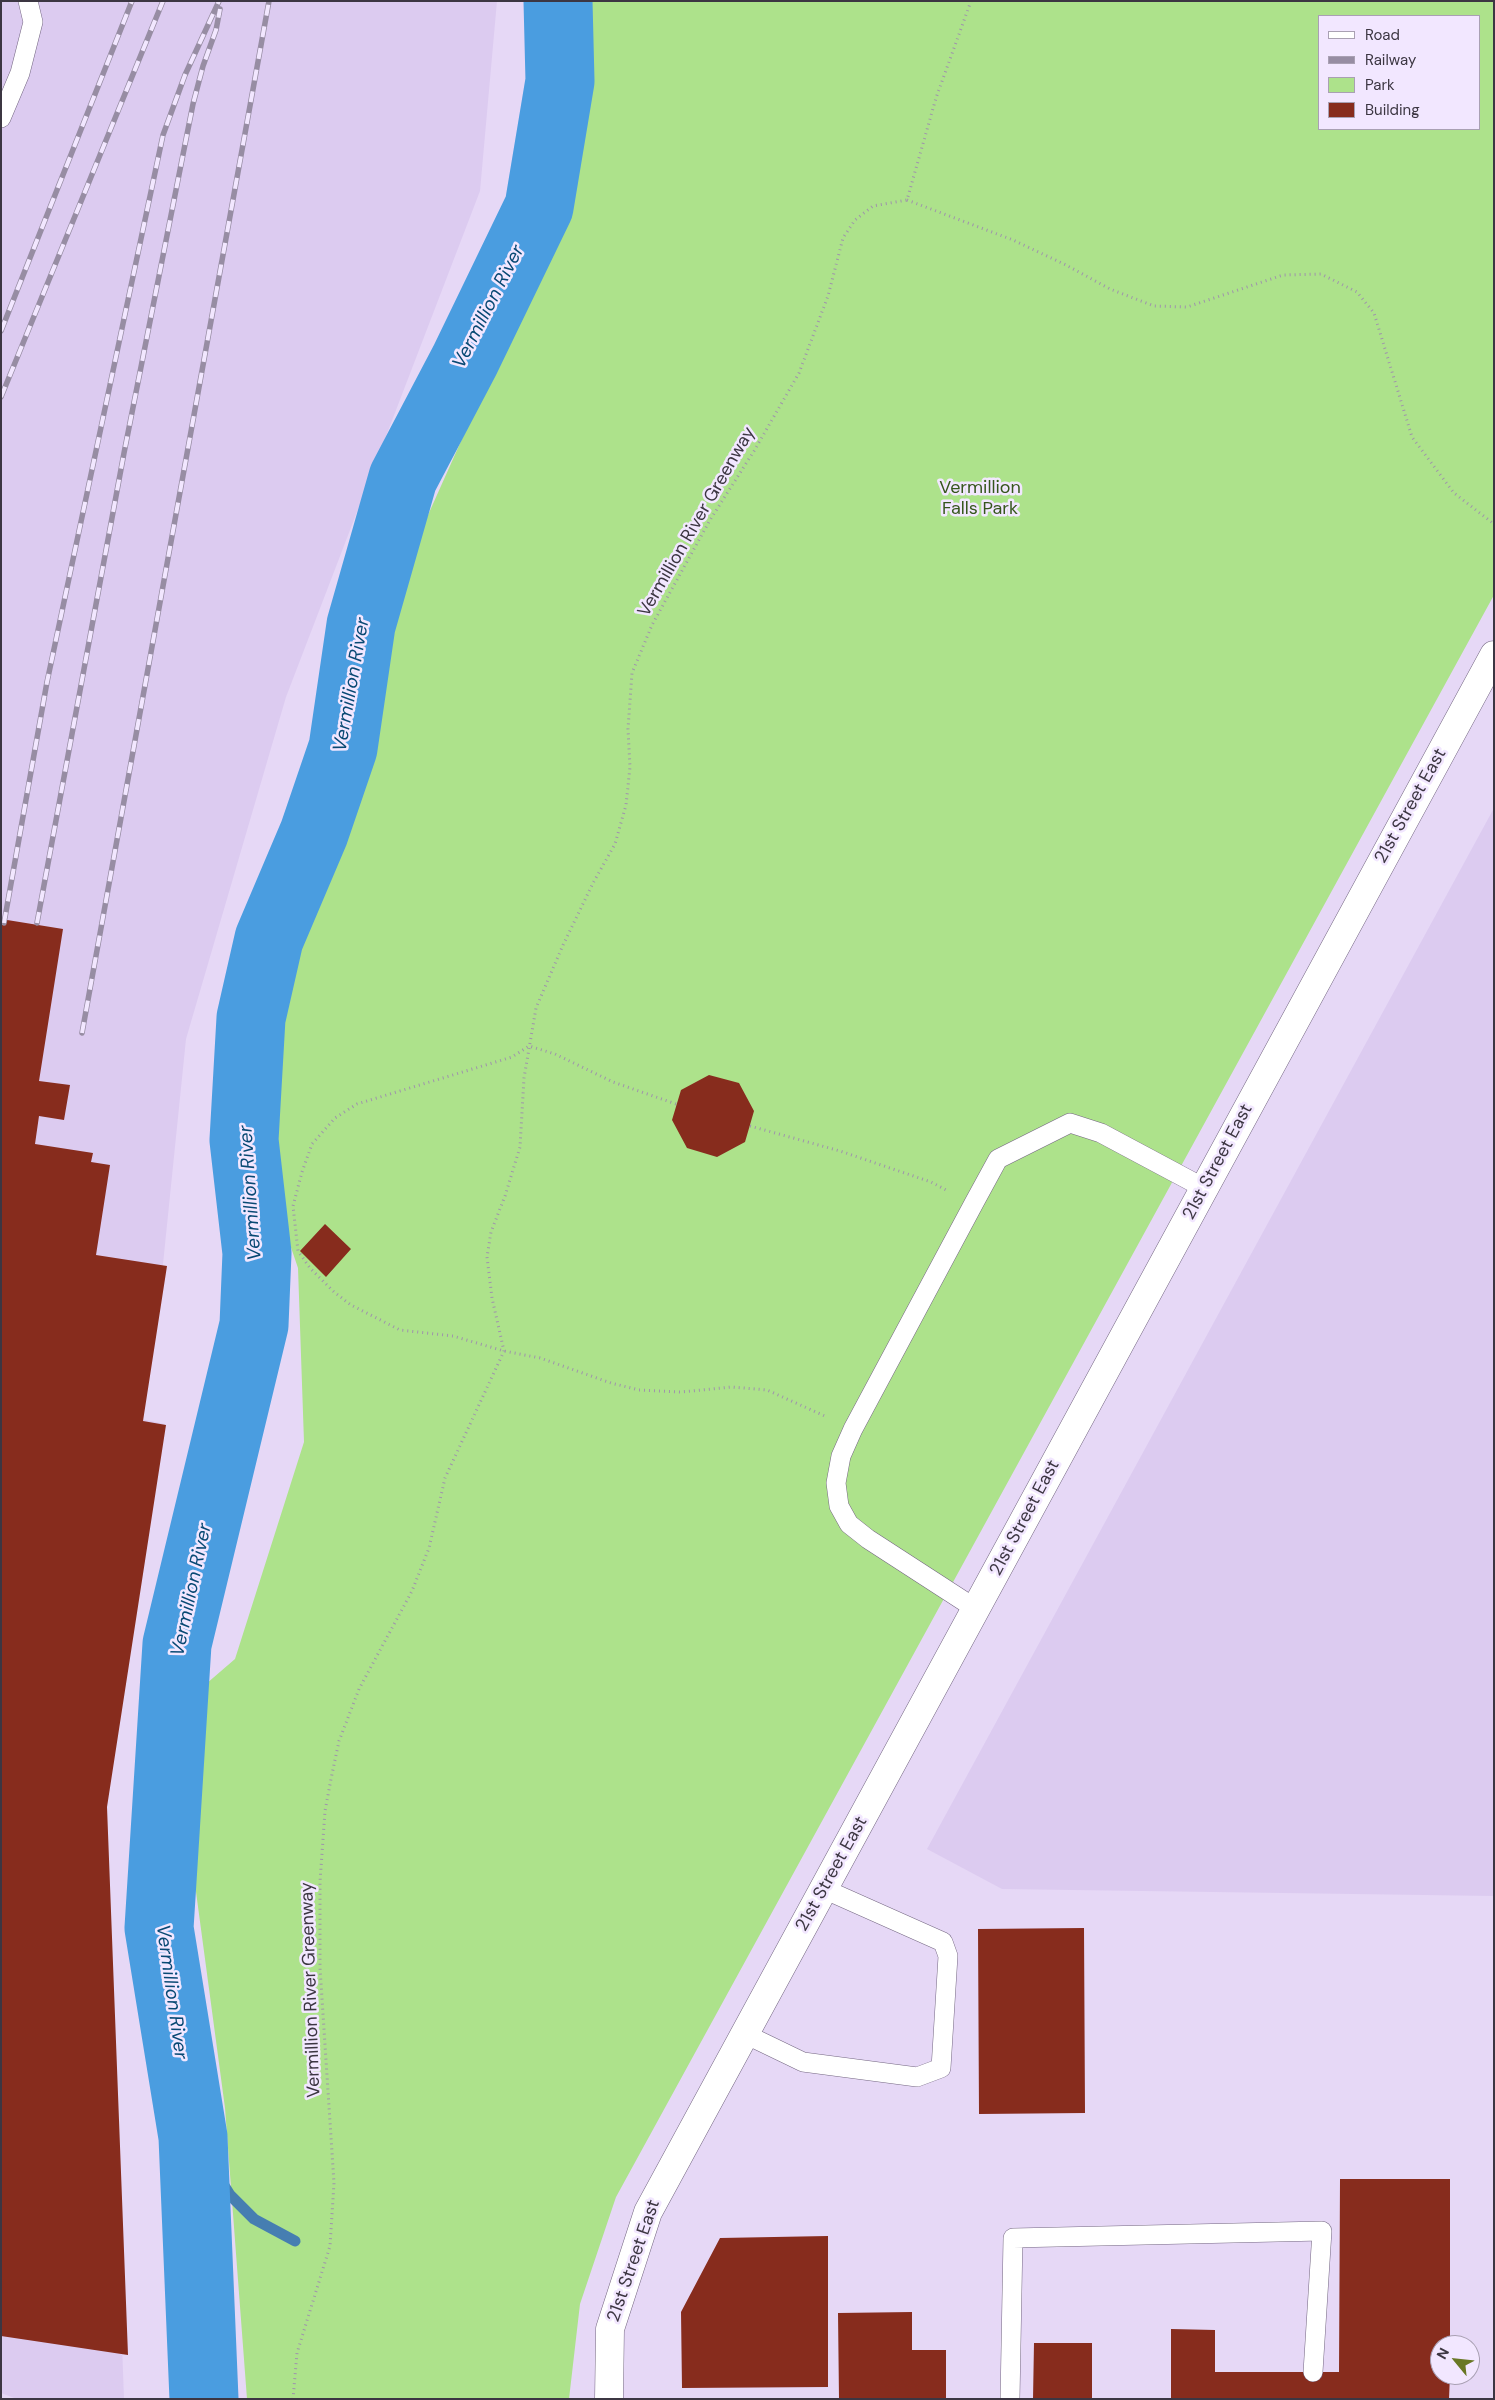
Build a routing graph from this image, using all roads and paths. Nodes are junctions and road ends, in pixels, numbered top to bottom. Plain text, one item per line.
1 (28, 1) edge
2 (971, 1) edge
3 (1, 118) edge
4 (907, 200) junction
5 (1494, 524) edge
6 (1494, 655) edge
7 (529, 1046) junction
8 (676, 1104) dead end
9 (750, 1126) dead end
10 (1204, 1188) junction
11 (974, 1203) junction
12 (504, 1351) junction
13 (853, 1429) junction
14 (976, 1609) junction
15 (824, 1889) junction
16 (745, 2034) junction
17 (1313, 2372) dead end
18 (293, 2399) edge
19 (609, 2399) edge
20 (1010, 2399) edge

1 - 3 lane
2 - 4 path
4 - 5 path
4 - 7 path, Vermillion River Greenway
6 - 10 street, 21st Street East
7 - 8 path
7 - 12 path, Vermillion River Greenway
7 - 12 path
9 - 11 path
10 - 11 lane
10 - 14 street, 21st Street East
11 - 13 lane
12 - 13 path
12 - 18 path, Vermillion River Greenway
13 - 14 lane
14 - 15 street, 21st Street East
15 - 16 street, 21st Street East
15 - 16 lane
16 - 19 street, 21st Street East
17 - 20 lane

